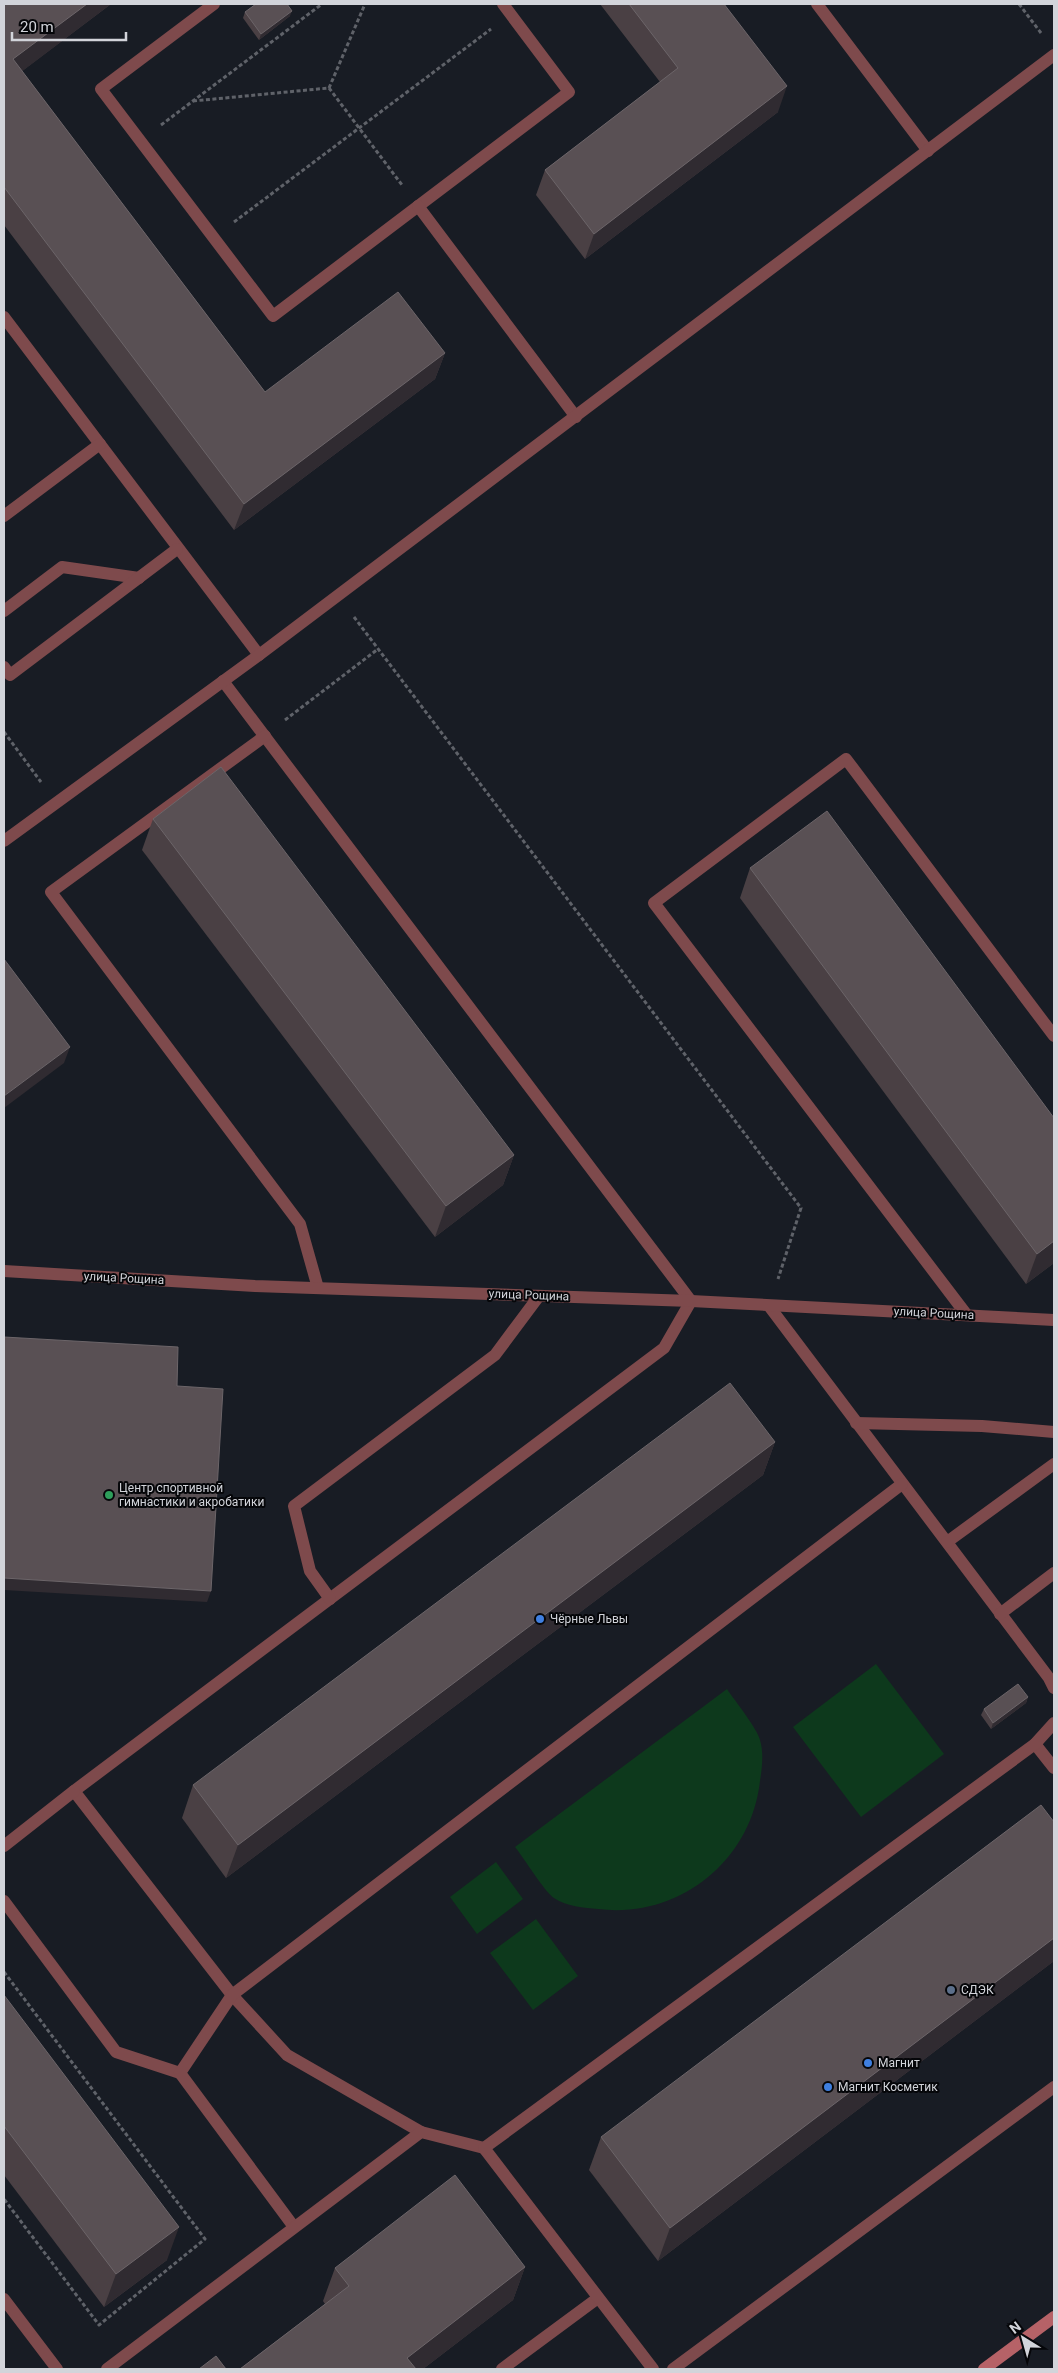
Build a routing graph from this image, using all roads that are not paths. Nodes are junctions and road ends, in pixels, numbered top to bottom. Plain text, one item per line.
1 (214, 4) edge
2 (817, 4) edge
3 (506, 9) edge
4 (1054, 55) edge
5 (928, 151) junction
6 (418, 206) junction
7 (4, 317) edge
8 (576, 416) junction
9 (100, 444) junction
10 (4, 516) edge
11 (177, 549) junction
12 (139, 578) junction
13 (4, 610) edge
14 (259, 655) junction
15 (4, 667) edge
16 (224, 681) junction
17 (265, 736) junction
18 (4, 842) edge
19 (1054, 1036) edge
20 (4, 1271) edge
21 (318, 1288) junction
22 (539, 1296) junction
23 (691, 1301) junction
24 (769, 1306) junction
25 (966, 1314) junction
26 (1054, 1320) edge
27 (856, 1423) junction
28 (1054, 1432) edge
29 (1054, 1464) edge
30 (902, 1484) junction
31 (947, 1542) junction
32 (1054, 1573) edge
33 (330, 1599) junction
34 (1000, 1614) junction
35 (1053, 1680) edge
36 (1054, 1724) edge
37 (1035, 1744) junction
38 (1054, 1768) edge
39 (74, 1791) junction
40 (4, 1846) edge
41 (4, 1901) edge
42 (232, 1995) junction
43 (180, 2073) junction
44 (1054, 2087) edge
45 (421, 2132) junction
46 (484, 2148) junction
47 (294, 2227) junction
48 (598, 2298) junction
49 (4, 2299) edge
50 (1054, 2317) edge
51 (57, 2369) edge
52 (107, 2369) edge
53 (502, 2369) edge
54 (653, 2369) edge
55 (673, 2369) edge
56 (984, 2369) edge

1 - 6 street
2 - 5 street
3 - 6 street
4 - 5 street
5 - 8 street
6 - 8 street
7 - 9 street
8 - 14 street
9 - 10 street
9 - 11 street
11 - 12 street
11 - 14 street
12 - 13 street
12 - 15 street
14 - 16 street
16 - 17 street
16 - 18 street
17 - 21 street
17 - 23 street
19 - 25 street
20 - 21 street, улица Рощина
21 - 22 street, улица Рощина
22 - 23 street, улица Рощина
22 - 33 street
23 - 24 street, улица Рощина
23 - 33 street
24 - 25 street, улица Рощина
24 - 27 street
25 - 26 street, улица Рощина
27 - 28 street
27 - 30 street
29 - 31 street
30 - 31 street
30 - 42 street
31 - 34 street
32 - 34 street
33 - 39 street
34 - 35 street
36 - 37 street
37 - 38 street
37 - 46 street
39 - 40 street
39 - 42 street
41 - 43 street
42 - 43 street
42 - 45 street
43 - 47 street
44 - 55 street
45 - 46 street
45 - 47 street
46 - 48 street
47 - 52 street
48 - 53 street
48 - 54 street
49 - 51 street
50 - 56 main road

